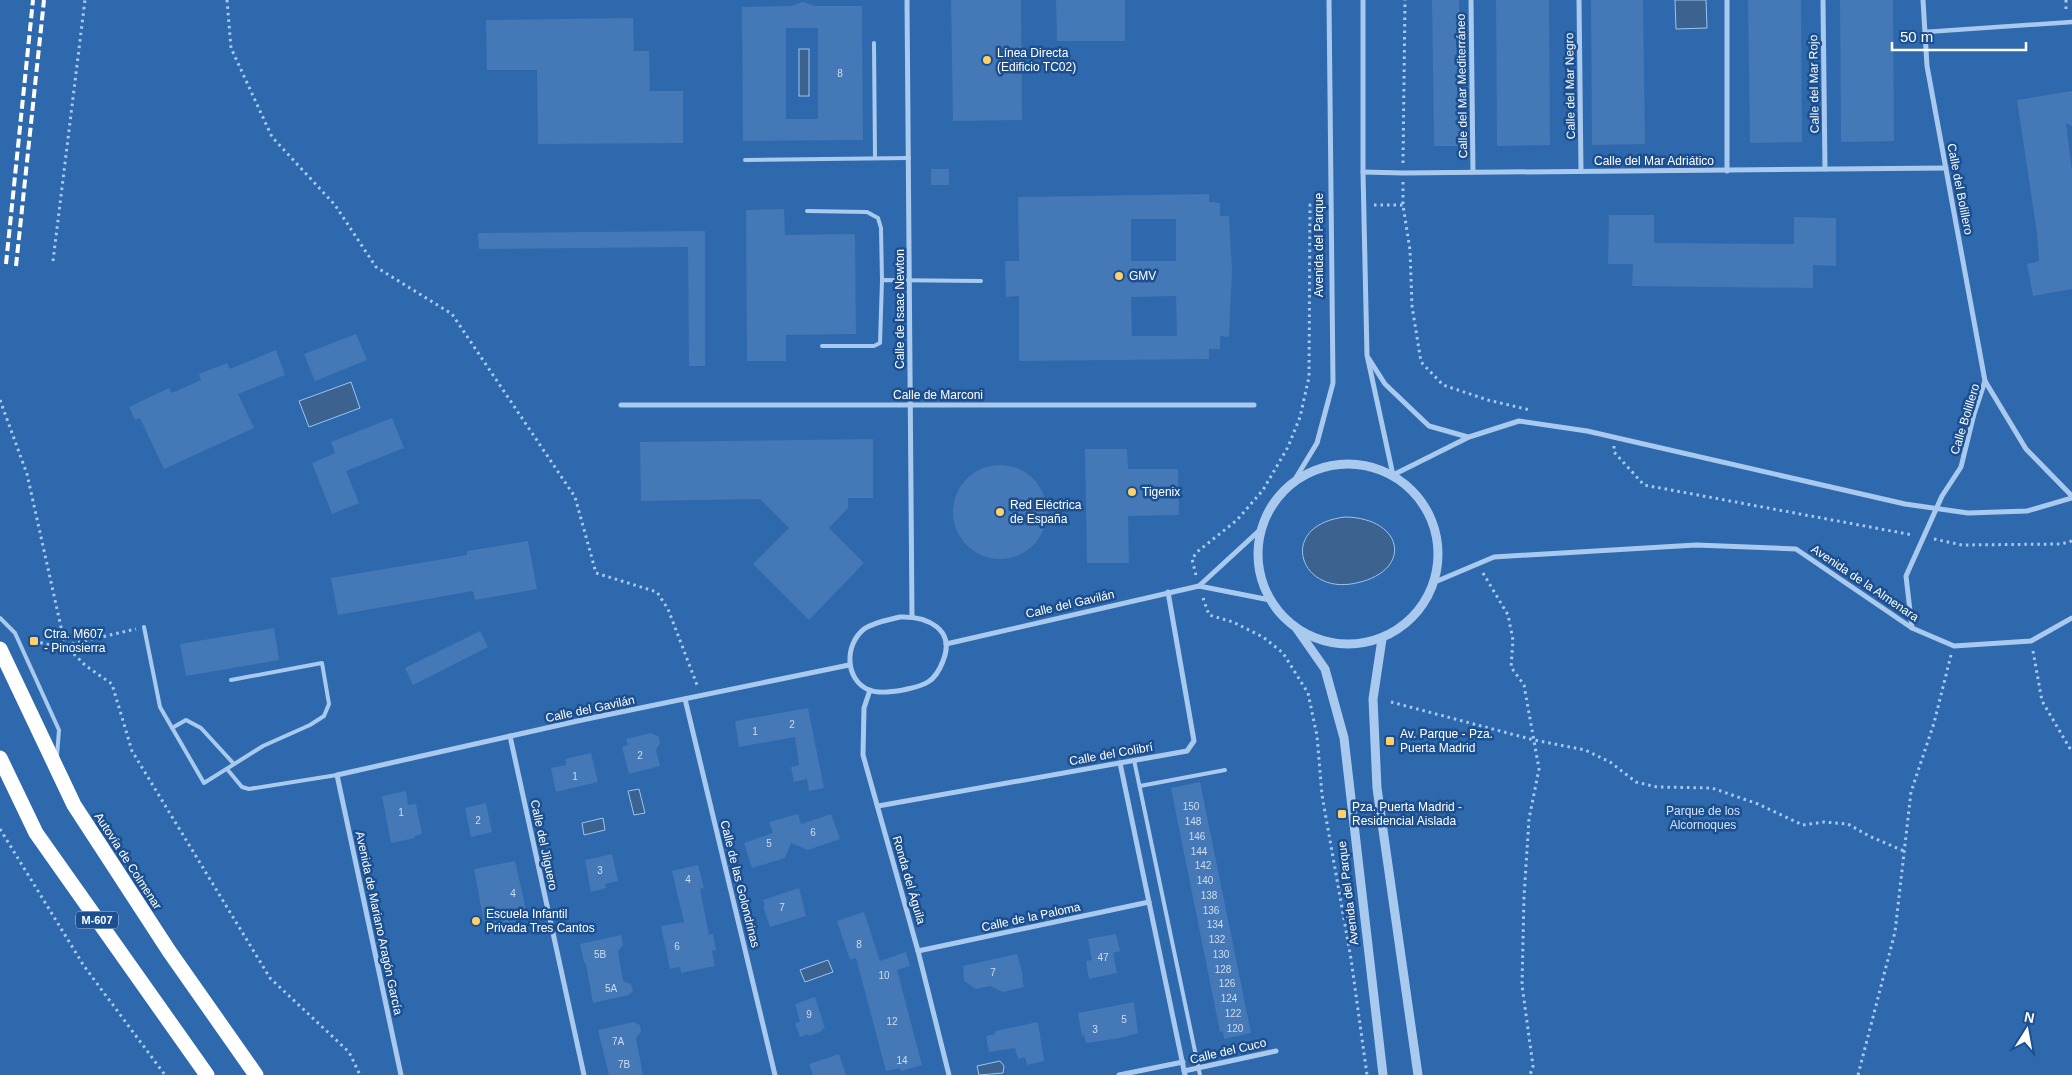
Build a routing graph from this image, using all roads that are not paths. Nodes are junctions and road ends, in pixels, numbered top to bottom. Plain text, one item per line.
1 (907, 0) edge
2 (1329, 0) edge
3 (1362, 0) edge
4 (1471, 0) edge
5 (1579, 0) edge
6 (1727, 0) edge
7 (1823, 0) edge
8 (1923, 0) edge
9 (2072, 22) edge
10 (1925, 32) junction
11 (874, 43) dead end
12 (875, 158) junction
13 (909, 158) junction
14 (745, 160) dead end
15 (1946, 168) junction
16 (1825, 169) junction
17 (1727, 170) junction
18 (1581, 171) junction
19 (1363, 172) junction
20 (1473, 172) junction
21 (808, 212) dead end
22 (882, 280) junction
23 (910, 281) junction
24 (981, 281) dead end
25 (822, 346) dead end
26 (1367, 355) junction
27 (1985, 381) junction
28 (622, 405) dead end
29 (911, 405) junction
30 (1254, 405) dead end
31 (1468, 437) junction
32 (1393, 475) junction
33 (1294, 481) junction
34 (2072, 497) edge
35 (1936, 508) junction
36 (1261, 529) junction
37 (1435, 582) junction
38 (1199, 586) junction
39 (1168, 592) junction
40 (1270, 600) junction
41 (912, 617) junction
42 (0, 618) edge
43 (2072, 618) edge
44 (144, 627) road end
45 (1912, 628) junction
46 (1297, 629) junction
47 (1382, 639) junction
48 (946, 644) junction
49 (0, 649) edge
50 (849, 665) junction
51 (231, 680) dead end
52 (870, 690) junction
53 (685, 699) junction
54 (172, 728) junction
55 (510, 736) junction
56 (0, 758) edge
57 (1134, 760) junction
58 (1120, 763) junction
59 (234, 764) junction
60 (57, 768) junction
61 (228, 769) junction
62 (1225, 770) dead end
63 (336, 775) junction
64 (1140, 786) junction
65 (878, 806) junction
66 (1149, 902) junction
67 (918, 951) junction
68 (1276, 1051) dead end
69 (1183, 1062) junction
70 (1198, 1068) junction
71 (1185, 1073) edge
72 (207, 1075) edge
73 (256, 1075) edge
74 (401, 1075) edge
75 (584, 1075) edge
76 (775, 1075) edge
77 (949, 1075) edge
78 (1119, 1075) edge
79 (1200, 1075) edge
80 (1383, 1075) edge
81 (1418, 1075) edge

1 - 13 street, Calle de Isaac Newton
2 - 33 street, Avenida del Parque
3 - 19 street
4 - 20 street, Calle del Mar Mediterráneo
5 - 18 street, Calle del Mar Negro
6 - 17 street
7 - 16 street, Calle del Mar Rojo
8 - 10 street, Calle del Bolillero
9 - 10 street
10 - 15 street, Calle del Bolillero
11 - 12 lane
12 - 13 lane
12 - 14 lane
13 - 23 street, Calle de Isaac Newton
15 - 16 street, Calle del Mar Adriático
15 - 27 street, Calle del Bolillero
16 - 17 street, Calle del Mar Adriático
17 - 18 street, Calle del Mar Adriático
18 - 20 street, Calle del Mar Adriático
19 - 20 street, Calle del Mar Adriático
19 - 26 street
21 - 22 lane
22 - 23 lane
22 - 25 lane
23 - 24 lane
23 - 29 street, Calle de Isaac Newton
26 - 31 street
26 - 32 street
27 - 34 street, Calle Bolillero
27 - 35 street, Calle Bolillero
28 - 29 street, Calle de Marconi
29 - 30 street, Calle de Marconi
29 - 41 street, Calle de Isaac Newton
31 - 32 street
31 - 35 street
32 - 33 street
32 - 37 street
33 - 36 street
34 - 35 street
35 - 45 street, Calle Bolillero
36 - 38 street
36 - 40 street
37 - 45 street, Avenida de la Almenara
37 - 47 street
38 - 39 street, Calle del Gavilán
38 - 40 street, Calle del Gavilán
39 - 48 street, Calle del Gavilán
39 - 57 street, Calle del Colibrí
40 - 46 street
41 - 48 street
41 - 50 street
42 - 60 lane
43 - 45 street, Avenida de la Almenara
44 - 54 lane
46 - 47 street
46 - 80 street, Avenida del Parque
47 - 81 street
48 - 52 street
49 - 60 highway, Autovía de Colmenar
50 - 52 street
50 - 53 street, Calle del Gavilán
51 - 59 lane
52 - 65 street, Ronda del Águila
53 - 55 street, Calle del Gavilán
53 - 76 street, Calle de las Golondrinas
54 - 59 lane
54 - 61 lane
55 - 63 street, Calle del Gavilán
55 - 75 street, Calle del Jilguero
56 - 72 highway, M-607
57 - 58 street, Calle del Colibrí
57 - 64 lane
58 - 65 street, Calle del Colibrí
58 - 66 street
59 - 61 lane
60 - 73 highway, Autovía de Colmenar
61 - 63 lane
62 - 64 lane
63 - 74 street, Avenida de Mariano Aragón García
64 - 70 lane
65 - 67 street, Ronda del Águila
66 - 67 street, Calle de la Paloma
66 - 69 street
67 - 77 street, Ronda del Águila
68 - 70 street, Calle del Cuco
69 - 71 street
69 - 78 street, Calle del Cuco
70 - 71 street, Calle del Cuco
70 - 79 lane

